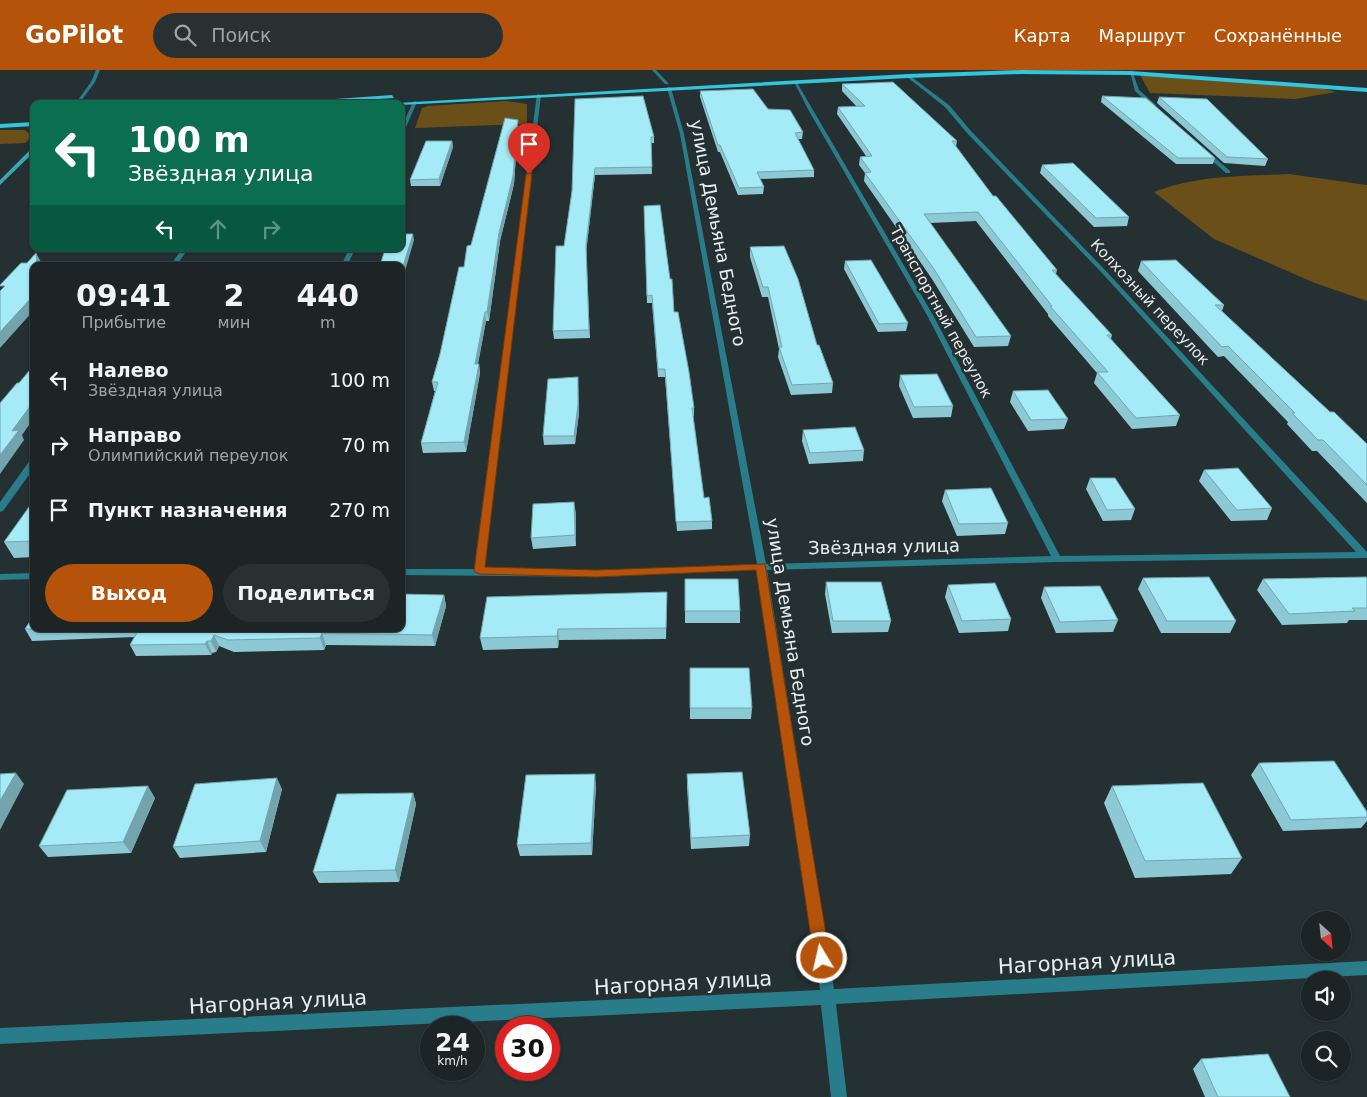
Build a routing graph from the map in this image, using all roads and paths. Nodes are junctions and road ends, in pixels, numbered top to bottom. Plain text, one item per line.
1 (98, 70) edge
2 (654, 70) edge
3 (933, 70) edge
4 (1151, 70) edge
5 (1131, 73) junction
6 (908, 76) junction
7 (796, 82) junction
8 (1367, 85) edge
9 (668, 86) junction
10 (1367, 90) edge
11 (539, 95) junction
12 (80, 100) edge
13 (355, 100) edge
14 (415, 102) junction
15 (405, 103) edge
16 (1158, 110) edge
17 (30, 124) edge
18 (405, 125) edge
19 (0, 126) edge
20 (1200, 147) edge
21 (30, 153) edge
22 (1228, 172) dead end
23 (0, 183) edge
24 (30, 467) edge
25 (0, 509) edge
26 (1366, 555) edge
27 (1056, 559) junction
28 (762, 567) junction
29 (479, 571) junction
30 (405, 572) edge
31 (30, 576) edge
32 (0, 577) edge
33 (1367, 968) edge
34 (828, 997) junction
35 (0, 1036) edge
36 (839, 1097) edge

1 - 12 street
2 - 9 street, улица Демьяна Бедного
3 - 9 main road
4 - 8 main road
5 - 6 main road
5 - 10 main road
5 - 16 street
6 - 7 main road
6 - 26 street, Колхозный переулок
7 - 9 main road
7 - 27 street, Транспортный переулок
9 - 11 main road
9 - 13 main road
9 - 28 street, улица Демьяна Бедного
11 - 14 main road
11 - 29 street
14 - 15 main road
14 - 18 street
17 - 19 main road
20 - 22 street
21 - 23 main road
24 - 25 street
26 - 27 street, Звёздная улица
27 - 28 street, Звёздная улица
28 - 29 street, Звёздная улица
28 - 34 street, улица Демьяна Бедного
29 - 30 street, Звёздная улица
31 - 32 street
33 - 34 street, Нагорная улица
34 - 35 street, Нагорная улица
34 - 36 street, улица Демьяна Бедного

